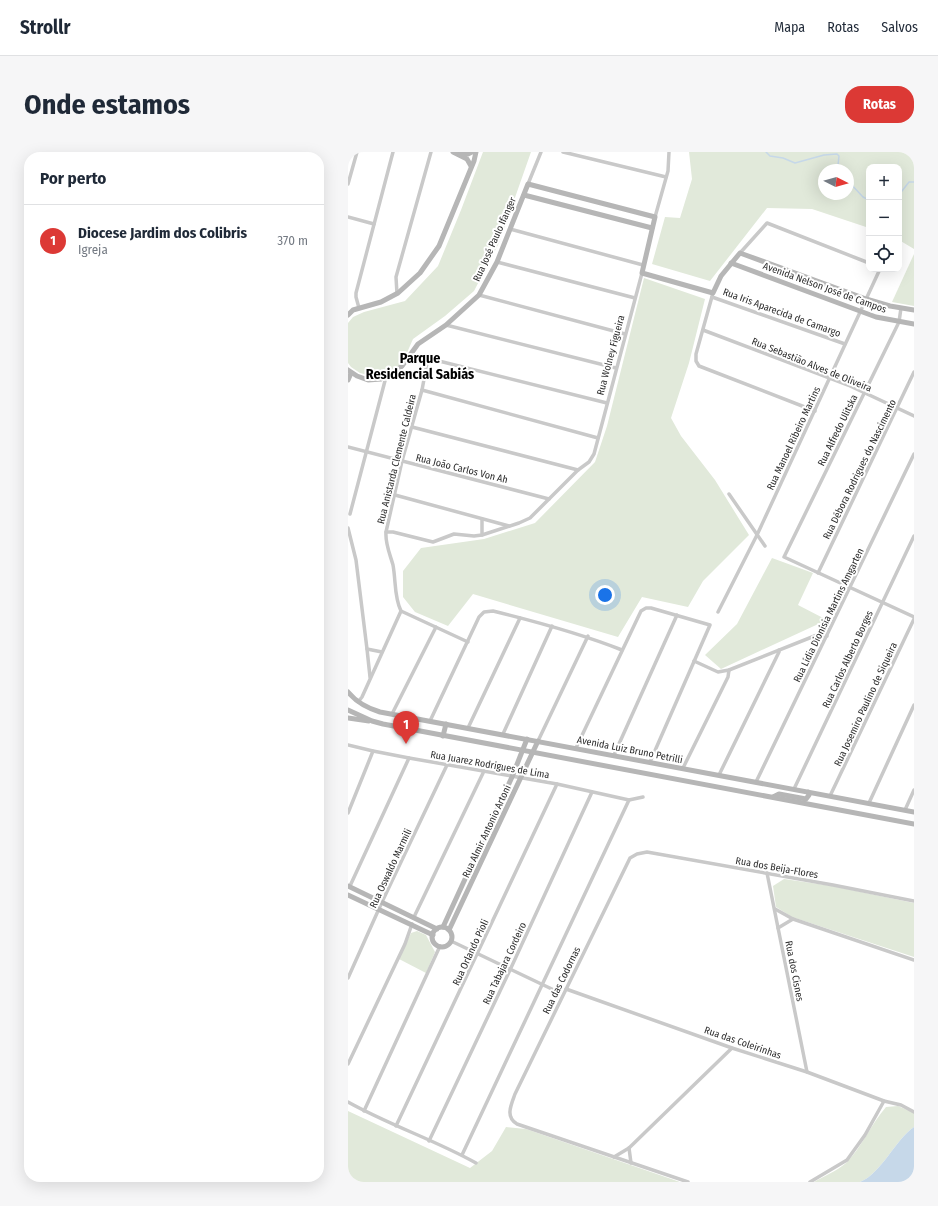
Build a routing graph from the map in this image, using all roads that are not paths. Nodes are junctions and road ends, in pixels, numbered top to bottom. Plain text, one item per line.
1 (357, 152) edge
2 (393, 152) edge
3 (431, 152) edge
4 (472, 152) edge
5 (476, 152) edge
6 (542, 152) edge
7 (563, 152) edge
8 (669, 152) edge
9 (456, 153) edge
10 (471, 166) junction
11 (666, 177) junction
12 (348, 184) edge
13 (528, 184) junction
14 (524, 195) junction
15 (348, 217) edge
16 (655, 217) junction
17 (374, 224) junction
18 (652, 228) junction
19 (510, 230) junction
20 (740, 253) junction
21 (497, 262) junction
22 (866, 262) edge
23 (731, 263) junction
24 (644, 265) junction
25 (879, 272) edge
26 (642, 273) junction
27 (397, 294) junction
28 (479, 295) junction
29 (712, 295) junction
30 (635, 298) junction
31 (866, 299) junction
32 (359, 308) junction
33 (901, 308) junction
34 (914, 310) edge
35 (861, 311) junction
36 (348, 315) edge
37 (899, 322) junction
38 (914, 324) edge
39 (446, 325) junction
40 (703, 330) junction
41 (625, 334) junction
42 (845, 344) junction
43 (411, 354) junction
44 (428, 358) junction
45 (616, 368) junction
46 (350, 372) edge
47 (914, 372) edge
48 (386, 378) junction
49 (830, 378) junction
50 (348, 380) edge
51 (422, 390) junction
52 (864, 392) junction
53 (607, 403) junction
54 (897, 408) junction
55 (815, 411) junction
56 (914, 416) edge
57 (412, 427) junction
58 (598, 438) junction
59 (348, 447) edge
60 (366, 452) junction
61 (914, 454) edge
62 (402, 461) junction
63 (578, 470) junction
64 (729, 494) dead end
65 (395, 495) junction
66 (549, 499) junction
67 (350, 514) dead end
68 (482, 519) junction
69 (510, 526) junction
70 (348, 528) edge
71 (386, 532) junction
72 (482, 535) junction
73 (757, 535) junction
74 (914, 536) edge
75 (765, 546) dead end
76 (818, 573) junction
77 (850, 588) junction
78 (882, 603) junction
79 (401, 611) junction
80 (718, 612) dead end
81 (677, 615) junction
82 (520, 618) junction
83 (914, 618) edge
84 (552, 626) junction
85 (436, 627) junction
86 (588, 636) junction
87 (827, 636) junction
88 (468, 642) junction
89 (367, 648) junction
90 (622, 650) junction
91 (779, 650) junction
92 (382, 652) junction
93 (694, 661) junction
94 (729, 670) junction
95 (370, 679) junction
96 (348, 692) edge
97 (358, 702) junction
98 (914, 705) edge
99 (348, 710) edge
100 (392, 714) junction
101 (348, 718) edge
102 (372, 721) junction
103 (430, 721) junction
104 (446, 724) junction
105 (468, 728) junction
106 (503, 734) junction
107 (443, 736) junction
108 (527, 739) junction
109 (538, 741) junction
110 (348, 745) edge
111 (576, 748) junction
112 (373, 751) junction
113 (523, 751) junction
114 (532, 753) junction
115 (614, 755) junction
116 (409, 758) junction
117 (650, 762) junction
118 (447, 765) junction
119 (684, 768) junction
120 (484, 771) junction
121 (720, 775) junction
122 (512, 777) junction
123 (520, 779) junction
124 (756, 782) junction
125 (557, 784) junction
126 (794, 789) junction
127 (914, 790) edge
128 (592, 792) junction
129 (808, 792) junction
130 (818, 794) junction
131 (830, 796) junction
132 (643, 797) dead end
133 (772, 797) junction
134 (629, 800) junction
135 (352, 803) junction
136 (869, 803) junction
137 (816, 805) junction
138 (348, 807) edge
139 (905, 810) junction
140 (348, 812) edge
141 (914, 812) edge
142 (914, 824) edge
143 (637, 854) joint
144 (767, 873) junction
145 (349, 886) edge
146 (348, 895) edge
147 (914, 901) edge
148 (382, 902) junction
149 (774, 909) junction
150 (379, 910) junction
151 (414, 917) junction
152 (793, 919) junction
153 (412, 924) junction
154 (443, 927) junction
155 (778, 928) junction
156 (437, 929) junction
157 (449, 930) junction
158 (433, 935) junction
159 (451, 941) junction
160 (440, 946) junction
161 (477, 954) junction
162 (914, 960) edge
163 (510, 970) junction
164 (348, 978) edge
165 (541, 985) junction
166 (566, 989) junction
167 (556, 991) dead end
168 (732, 1048) junction
169 (348, 1064) edge
170 (807, 1072) junction
171 (884, 1101) junction
172 (348, 1102) edge
173 (364, 1111) junction
174 (914, 1112) edge
175 (396, 1126) junction
176 (429, 1141) junction
177 (629, 1148) junction
178 (462, 1155) junction
179 (614, 1157) junction
180 (476, 1163) dead end
181 (631, 1163) junction
182 (688, 1182) edge
183 (810, 1182) edge

1 - 12 street
2 - 17 street
3 - 27 street
4 - 9 street
5 - 10 street
6 - 13 street, Rua José Paulo Ifanger
7 - 11 street
8 - 11 street, Rua Wolney Figueira
9 - 10 street
10 - 27 street
11 - 16 street, Rua Wolney Figueira
13 - 14 street, Rua José Paulo Ifanger
13 - 16 street
14 - 18 street
14 - 19 street, Rua José Paulo Ifanger
15 - 17 street
16 - 18 street, Rua Wolney Figueira
17 - 32 street
18 - 24 street, Rua Wolney Figueira
19 - 21 street, Rua José Paulo Ifanger
19 - 24 street
20 - 22 street
20 - 23 street
20 - 31 street, Avenida Nelson José de Campos
21 - 28 street, Rua José Paulo Ifanger
21 - 30 street
23 - 29 street
23 - 35 street, Avenida Nelson José de Campos
24 - 26 street, Rua Wolney Figueira
25 - 31 street, Rua Manoel Ribeiro Martins
26 - 29 street, Rua Iris Aparecida de Camargo
26 - 30 street, Rua Wolney Figueira
27 - 32 street
28 - 39 street, Rua José Paulo Ifanger
28 - 41 street
29 - 40 street
29 - 42 street, Rua Iris Aparecida de Camargo
30 - 41 street, Rua Wolney Figueira
31 - 33 street, Avenida Nelson José de Campos
31 - 35 street, Rua Manoel Ribeiro Martins
32 - 36 street
33 - 34 street, Avenida Nelson José de Campos
33 - 37 street, Rua Alfredo Ulitska
35 - 37 street, Avenida Nelson José de Campos
35 - 42 street, Rua Manoel Ribeiro Martins
37 - 38 street, Avenida Nelson José de Campos
37 - 52 street, Rua Alfredo Ulitska
39 - 43 street, Rua José Paulo Ifanger
39 - 45 street
40 - 49 street, Rua Sebastião Alves de Oliveira
40 - 55 street
41 - 45 street, Rua Wolney Figueira
42 - 49 street, Rua Manoel Ribeiro Martins
43 - 44 street
43 - 48 street, Rua José Paulo Ifanger
44 - 51 street, Rua Anistarda Clemente Caldeira
44 - 53 street
45 - 53 street, Rua Wolney Figueira
46 - 48 street
46 - 50 street
47 - 54 street, Rua Débora Rodrigues do Nascimento
48 - 60 street
49 - 52 street, Rua Sebastião Alves de Oliveira
49 - 55 street, Rua Manoel Ribeiro Martins
51 - 57 street, Rua Anistarda Clemente Caldeira
51 - 58 street
52 - 54 street, Rua Sebastião Alves de Oliveira
52 - 76 street, Rua Alfredo Ulitska
53 - 58 street, Rua Wolney Figueira
54 - 56 street, Rua Sebastião Alves de Oliveira
54 - 76 street, Rua Débora Rodrigues do Nascimento
55 - 73 street, Rua Manoel Ribeiro Martins
57 - 62 street, Rua Anistarda Clemente Caldeira
57 - 63 street
58 - 63 street, Rua Wolney Figueira
59 - 60 street, Rua João Carlos Von Ah
60 - 62 street, Rua João Carlos Von Ah
60 - 67 street
61 - 77 street, Rua Lídia Dionísia Martins Amgarten
62 - 65 street, Rua Anistarda Clemente Caldeira
62 - 66 street, Rua João Carlos Von Ah
63 - 66 street, Rua Wolney Figueira
64 - 73 street
65 - 68 street
65 - 71 street, Rua Anistarda Clemente Caldeira
66 - 69 street, Rua Wolney Figueira
68 - 69 street
68 - 72 street
69 - 72 street, Rua Wolney Figueira
70 - 89 street
71 - 72 street, Rua Wolney Figueira
71 - 79 street, Rua Anistarda Clemente Caldeira
73 - 75 street
73 - 80 street, Rua Manoel Ribeiro Martins
74 - 78 street, Rua Carlos Alberto Borges
76 - 77 street
77 - 78 street
77 - 87 street, Rua Lídia Dionísia Martins Amgarten
78 - 83 street
78 - 126 street, Rua Carlos Alberto Borges
79 - 85 street
79 - 92 street
81 - 90 street
81 - 93 street
81 - 115 street
82 - 84 street
82 - 88 street
82 - 105 street
83 - 131 street, Rua Josemiro Paulino de Siqueira
84 - 86 street
84 - 106 street
85 - 88 street
85 - 100 street
86 - 90 street
86 - 109 street
87 - 91 street
87 - 124 street, Rua Lídia Dionísia Martins Amgarten
88 - 103 street
89 - 92 street
89 - 95 street
90 - 111 street
91 - 94 street
91 - 121 street
92 - 95 street
93 - 94 street
93 - 117 street
94 - 119 street
95 - 97 street
96 - 97 street, Avenida Luiz Bruno Petrilli
97 - 100 street, Avenida Luiz Bruno Petrilli
98 - 136 street
99 - 102 street, Avenida Luiz Bruno Petrilli
100 - 103 street, Avenida Luiz Bruno Petrilli
101 - 102 street
102 - 107 street, Avenida Luiz Bruno Petrilli
103 - 104 street, Avenida Luiz Bruno Petrilli
104 - 105 street, Avenida Luiz Bruno Petrilli
104 - 107 street
105 - 106 street, Avenida Luiz Bruno Petrilli
106 - 108 street, Avenida Luiz Bruno Petrilli
107 - 113 street, Avenida Luiz Bruno Petrilli
108 - 109 street, Avenida Luiz Bruno Petrilli
108 - 113 street, Rua Almir Antonio Artoni
109 - 111 street, Avenida Luiz Bruno Petrilli
109 - 114 street, Rua Almir Antonio Artoni
110 - 112 street, Rua Juarez Rodrigues de Lima
111 - 115 street, Avenida Luiz Bruno Petrilli
112 - 116 street, Rua Juarez Rodrigues de Lima
112 - 135 street
113 - 114 street, Avenida Luiz Bruno Petrilli
113 - 122 street, Rua Almir Antonio Artoni
114 - 123 street, Rua Almir Antonio Artoni
114 - 133 street, Avenida Luiz Bruno Petrilli
115 - 117 street, Avenida Luiz Bruno Petrilli
116 - 118 street, Rua Juarez Rodrigues de Lima
116 - 145 street
117 - 119 street, Avenida Luiz Bruno Petrilli
118 - 120 street, Rua Juarez Rodrigues de Lima
118 - 148 street, Rua Oswaldo Marmili
119 - 121 street, Avenida Luiz Bruno Petrilli
120 - 122 street, Rua Juarez Rodrigues de Lima
120 - 151 street
121 - 124 street, Avenida Luiz Bruno Petrilli
122 - 123 street, Rua Juarez Rodrigues de Lima
122 - 154 street, Rua Almir Antonio Artoni
123 - 125 street, Rua Juarez Rodrigues de Lima
123 - 157 street, Rua Almir Antonio Artoni
124 - 126 street, Avenida Luiz Bruno Petrilli
125 - 128 street, Rua Juarez Rodrigues de Lima
125 - 161 street, Rua Orlando Pioli
126 - 129 street, Avenida Luiz Bruno Petrilli
127 - 139 street
128 - 134 street, Rua Juarez Rodrigues de Lima
128 - 163 street, Rua Tabajara Cordeiro
129 - 130 street, Avenida Luiz Bruno Petrilli
129 - 133 street
130 - 131 street, Avenida Luiz Bruno Petrilli
130 - 137 street
131 - 136 street, Avenida Luiz Bruno Petrilli
132 - 134 street
133 - 137 street, Avenida Luiz Bruno Petrilli
134 - 165 street
135 - 138 street
135 - 140 street
136 - 139 street, Avenida Luiz Bruno Petrilli
137 - 142 street, Avenida Luiz Bruno Petrilli
139 - 141 street, Avenida Luiz Bruno Petrilli
143 - 144 street, Rua dos Beija-Flores
143 - 166 street, Rua das Codornas
144 - 147 street, Rua dos Beija-Flores
144 - 149 street, Rua dos Cisnes
145 - 148 street
146 - 150 street
148 - 150 street, Rua Oswaldo Marmili
148 - 151 street
149 - 152 street
149 - 155 street, Rua dos Cisnes
150 - 153 street
150 - 164 street, Rua Oswaldo Marmili
151 - 156 street
152 - 155 street
152 - 162 street
153 - 158 street
153 - 169 street
154 - 156 street
154 - 157 street
155 - 170 street, Rua dos Cisnes
156 - 158 street
157 - 159 street
158 - 160 street
159 - 160 street
159 - 161 street
160 - 173 street
161 - 163 street
161 - 175 street, Rua Orlando Pioli
163 - 165 street
163 - 176 street, Rua Tabajara Cordeiro
165 - 167 street
165 - 178 street
166 - 168 street, Rua das Coleirinhas
166 - 179 street, Rua das Codornas
168 - 170 street, Rua das Coleirinhas
168 - 177 street
170 - 171 street, Rua das Coleirinhas
171 - 174 street, Rua das Coleirinhas
171 - 183 street
172 - 173 street
173 - 175 street
175 - 176 street
176 - 178 street
177 - 179 street
177 - 181 street
178 - 180 street
179 - 181 street
181 - 182 street

